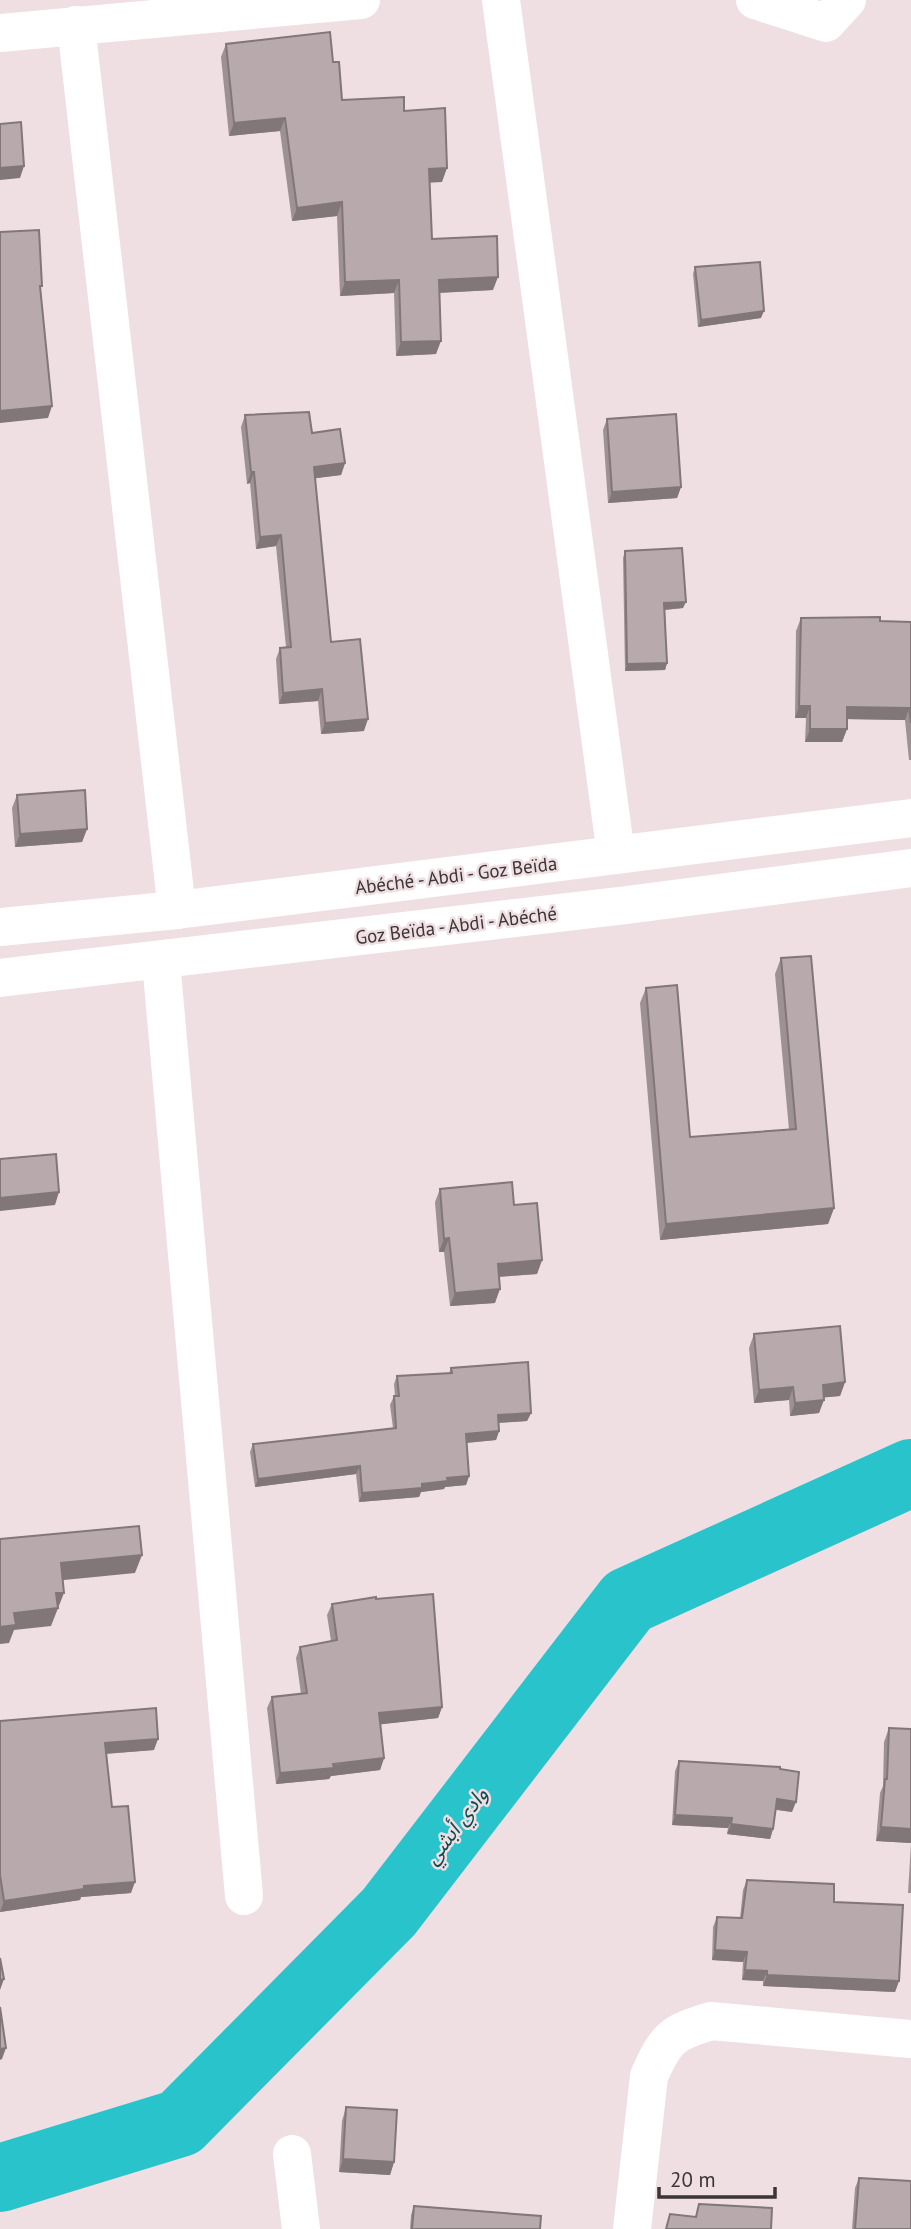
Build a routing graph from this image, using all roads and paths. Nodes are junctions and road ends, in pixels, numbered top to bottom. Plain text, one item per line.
1 (361, 0) edge
2 (501, 0) edge
3 (755, 0) edge
4 (847, 0) edge
5 (94, 16) edge
6 (0, 33) edge
7 (911, 818) edge
8 (616, 855) junction
9 (911, 868) edge
10 (177, 910) junction
11 (0, 927) edge
12 (161, 961) junction
13 (0, 978) edge
14 (244, 1896) dead end
15 (911, 2039) edge
16 (292, 2154) dead end
17 (301, 2229) edge
18 (632, 2229) edge

1 - 5 street
2 - 8 street
3 - 4 street
5 - 6 street
5 - 10 street
7 - 8 street, Abéché - Abdi - Goz Beïda
8 - 10 street, Abéché - Abdi - Goz Beïda
9 - 12 street, Goz Beïda - Abdi - Abéché
10 - 11 street, Abéché - Abdi - Goz Beïda
12 - 13 street, Goz Beïda - Abdi - Abéché
12 - 14 street
15 - 18 street
16 - 17 street

